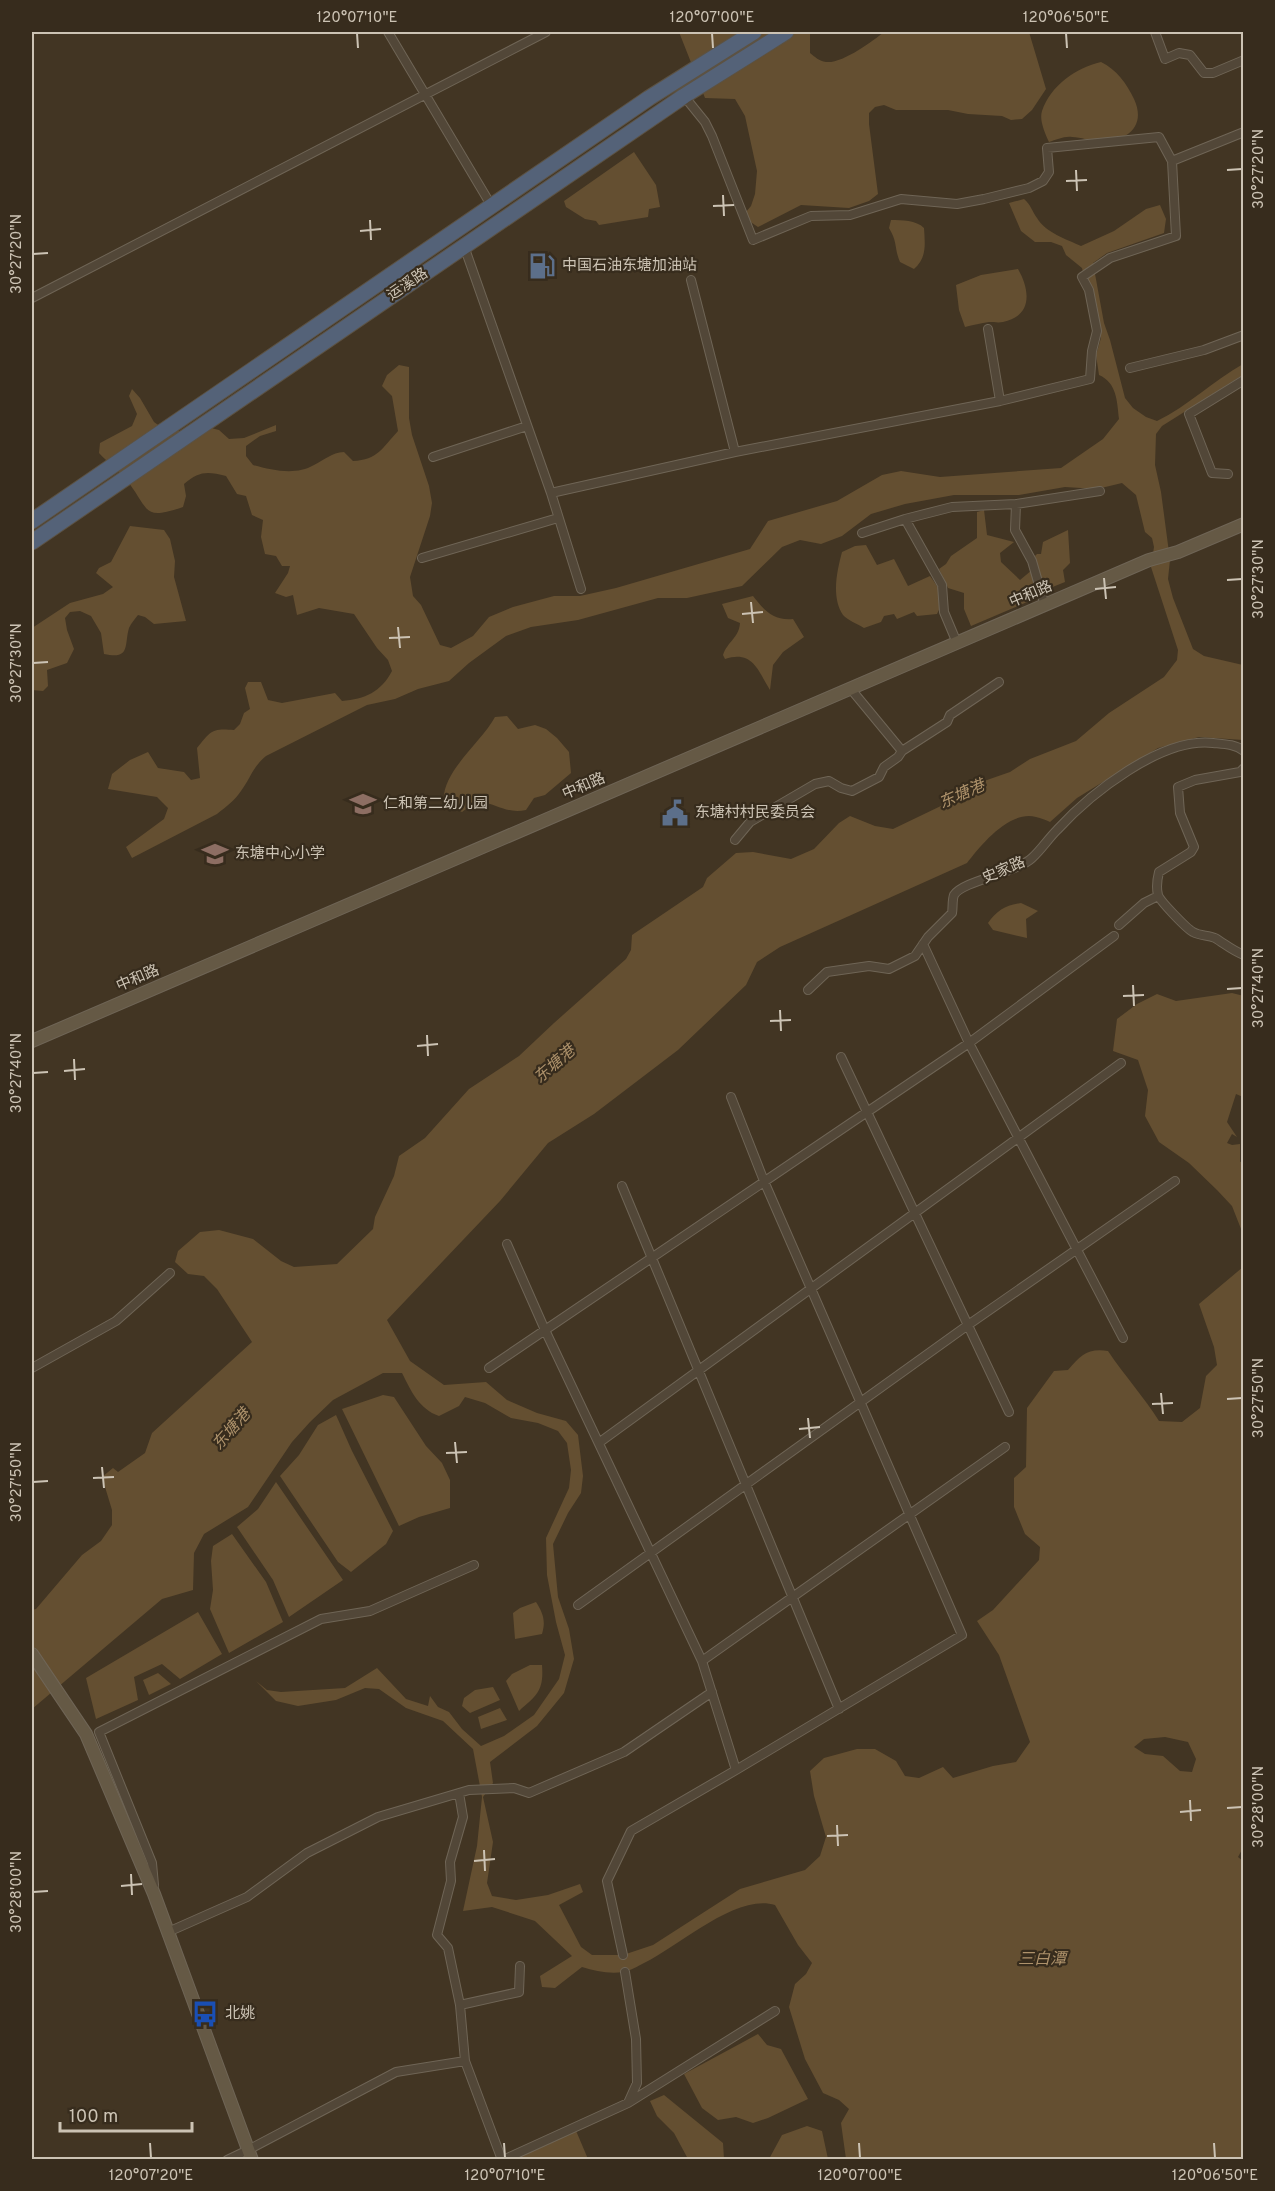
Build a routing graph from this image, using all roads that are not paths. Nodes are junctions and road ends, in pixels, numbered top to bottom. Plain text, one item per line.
1 (388, 32) edge
2 (546, 32) edge
3 (754, 32) edge
4 (786, 32) edge
5 (1155, 32) edge
6 (1244, 60) edge
7 (426, 93) junction
8 (684, 96) junction
9 (1244, 132) edge
10 (1172, 161) junction
11 (491, 205) junction
12 (464, 246) junction
13 (691, 280) dead end
14 (32, 298) edge
15 (988, 329) dead end
16 (1244, 335) edge
17 (1130, 368) dead end
18 (1244, 380) edge
19 (1000, 401) junction
20 (527, 426) junction
21 (735, 452) junction
22 (433, 457) dead end
23 (1228, 474) dead end
24 (1100, 491) dead end
25 (551, 493) junction
26 (1016, 504) junction
27 (558, 518) junction
28 (905, 519) junction
29 (32, 521) edge
30 (1244, 524) edge
31 (862, 533) dead end
32 (32, 542) edge
33 (422, 558) dead end
34 (581, 589) dead end
35 (1045, 606) junction
36 (957, 643) junction
37 (999, 682) dead end
38 (850, 688) junction
39 (902, 751) junction
40 (1244, 751) edge
41 (1244, 768) edge
42 (735, 840) dead end
43 (1158, 896) junction
44 (1119, 925) dead end
45 (1113, 936) dead end
46 (923, 944) junction
47 (1244, 955) edge
48 (808, 990) dead end
49 (32, 1041) edge
50 (969, 1043) junction
51 (841, 1057) dead end
52 (1121, 1063) dead end
53 (731, 1096) dead end
54 (867, 1112) junction
55 (1018, 1137) junction
56 (1175, 1180) dead end
57 (764, 1181) junction
58 (622, 1186) dead end
59 (915, 1212) junction
60 (507, 1244) dead end
61 (1076, 1250) junction
62 (652, 1257) junction
63 (170, 1273) dead end
64 (811, 1287) junction
65 (968, 1325) junction
66 (545, 1330) junction
67 (1123, 1338) dead end
68 (32, 1368) edge
69 (489, 1368) dead end
70 (699, 1369) junction
71 (861, 1401) junction
72 (1009, 1412) dead end
73 (600, 1443) junction
74 (1005, 1447) dead end
75 (747, 1484) junction
76 (910, 1514) junction
77 (652, 1553) junction
78 (474, 1565) dead end
79 (793, 1597) junction
80 (578, 1605) dead end
81 (32, 1654) edge
82 (702, 1661) junction
83 (712, 1692) junction
84 (839, 1709) junction
85 (736, 1770) junction
86 (459, 1793) junction
87 (154, 1894) junction
88 (168, 1932) junction
89 (623, 1955) dead end
90 (520, 1966) dead end
91 (625, 1972) dead end
92 (460, 2005) junction
93 (775, 2011) dead end
94 (465, 2061) junction
95 (628, 2103) junction
96 (250, 2155) edge
97 (227, 2160) edge
98 (502, 2160) edge

1 - 7 street
2 - 7 street
3 - 11 highway, 运溪路
4 - 8 highway, 运溪路
5 - 6 street
7 - 11 street
7 - 14 street
8 - 10 street
8 - 12 highway, 运溪路
9 - 10 street
10 - 19 street
11 - 29 highway, 运溪路
12 - 20 street
12 - 32 highway, 运溪路
13 - 21 street
15 - 19 street
16 - 17 street
18 - 23 street
19 - 21 street
20 - 22 street
20 - 25 street
21 - 25 street
24 - 26 street
25 - 27 street
26 - 28 street
26 - 35 street
27 - 33 street
27 - 34 street
28 - 31 street
28 - 36 street
30 - 35 street, 中和路
35 - 36 street, 中和路
36 - 38 street, 中和路
37 - 39 street
38 - 39 street
38 - 49 street, 中和路
39 - 42 street
40 - 46 street, 史家路
41 - 43 street
43 - 44 street
43 - 47 street
45 - 50 street
46 - 48 street, 史家路
46 - 50 street
50 - 54 street
50 - 55 street
51 - 54 street
52 - 55 street
53 - 57 street
54 - 57 street
54 - 59 street
55 - 59 street
55 - 61 street
56 - 61 street
57 - 62 street
57 - 64 street
58 - 62 street
59 - 64 street
59 - 65 street
60 - 66 street
61 - 65 street
61 - 67 street
62 - 66 street
62 - 70 street
63 - 68 street
64 - 70 street
64 - 71 street
65 - 71 street
65 - 72 street
66 - 69 street
66 - 73 street
70 - 73 street
70 - 75 street
71 - 75 street
71 - 76 street
73 - 77 street
74 - 76 street
75 - 77 street
75 - 79 street
76 - 79 street
76 - 84 street
77 - 80 street
77 - 82 street
78 - 87 street
79 - 82 street
79 - 84 street
81 - 87 street
82 - 83 street
83 - 85 street
83 - 86 street
84 - 85 street
85 - 89 street
86 - 88 street
86 - 92 street
87 - 88 street
88 - 96 street
90 - 92 street
91 - 95 street
92 - 94 street
93 - 95 street
94 - 96 street
94 - 98 street
95 - 98 street
96 - 97 street

